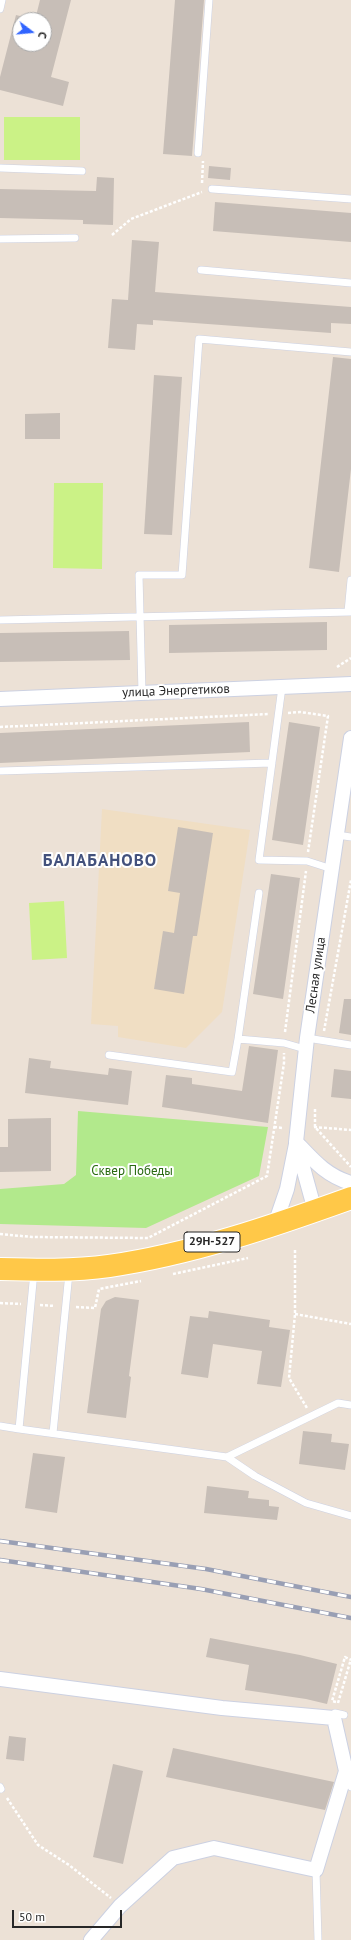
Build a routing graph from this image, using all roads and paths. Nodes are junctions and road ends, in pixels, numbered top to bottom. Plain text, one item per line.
1 (2, 0) edge
2 (209, 0) edge
3 (0, 8) edge
4 (198, 153) joint
5 (0, 168) edge
6 (82, 171) dead end
7 (212, 189) joint
8 (202, 192) junction
9 (351, 199) edge
10 (112, 234) dead end
11 (74, 238) dead end
12 (0, 239) edge
13 (200, 270) dead end
14 (351, 283) edge
15 (351, 352) edge
16 (351, 580) edge
17 (350, 612) edge
18 (140, 617) junction
19 (0, 620) edge
20 (351, 658) edge
21 (337, 667) dead end
22 (351, 684) edge
23 (282, 687) junction
24 (142, 693) junction
25 (0, 699) edge
26 (278, 713) junction
27 (328, 716) dead end
28 (0, 727) edge
29 (351, 738) edge
30 (272, 763) junction
31 (0, 771) edge
32 (344, 836) edge
33 (332, 868) junction
34 (351, 880) edge
35 (259, 893) dead end
36 (238, 1039) junction
37 (323, 1040) junction
38 (306, 1044) junction
39 (351, 1044) edge
40 (109, 1055) dead end
41 (315, 1105) dead end
42 (296, 1142) junction
43 (351, 1166) edge
44 (351, 1183) edge
45 (351, 1198) edge
46 (315, 1211) junction
47 (275, 1224) junction
48 (295, 1250) dead end
49 (70, 1268) junction
50 (0, 1269) edge
51 (34, 1270) junction
52 (0, 1275) edge
53 (295, 1314) junction
54 (351, 1324) edge
55 (351, 1405) edge
56 (311, 1416) junction
57 (0, 1426) edge
58 (19, 1429) junction
59 (53, 1433) junction
60 (227, 1457) junction
61 (351, 1516) edge
62 (351, 1659) edge
63 (0, 1679) edge
64 (346, 1771) junction
65 (351, 1786) edge
66 (1, 1788) edge
67 (316, 1870) junction
68 (120, 1906) junction
69 (91, 1940) edge
70 (318, 1940) edge

1 - 3 lane
2 - 4 lane
4 - 8 path
5 - 6 lane
7 - 8 path
7 - 9 lane
8 - 10 path
11 - 12 lane
13 - 14 lane
15 - 18 lane
16 - 17 lane
17 - 18 lane
18 - 19 lane
18 - 24 lane
20 - 21 path
22 - 23 street, улица Энергетиков
23 - 24 street, улица Энергетиков
23 - 26 lane
24 - 25 street, улица Энергетиков
26 - 27 path
26 - 28 path
26 - 30 lane
29 - 32 street, Лесная улица
30 - 31 lane
30 - 33 lane
32 - 33 street, Лесная улица
33 - 38 street, Лесная улица
34 - 37 path
35 - 36 lane
36 - 38 lane
36 - 40 lane
37 - 38 lane
37 - 39 lane
38 - 42 street, Лесная улица
41 - 43 path
42 - 44 street
42 - 46 street, Лесная улица
42 - 47 street
45 - 46 main road, 29Н-527
46 - 47 main road, 29Н-527
47 - 49 main road, 29Н-527
48 - 53 path
49 - 51 main road, 29Н-527
49 - 59 lane
50 - 51 main road, 29Н-527
50 - 52 lane
51 - 58 lane
53 - 54 path
53 - 56 path
55 - 56 lane
56 - 60 lane
57 - 58 lane
58 - 59 lane
59 - 60 lane
60 - 61 lane
62 - 62 path
63 - 64 street
64 - 65 lane
64 - 67 street
66 - 68 path
67 - 68 street
67 - 70 lane
68 - 69 street

